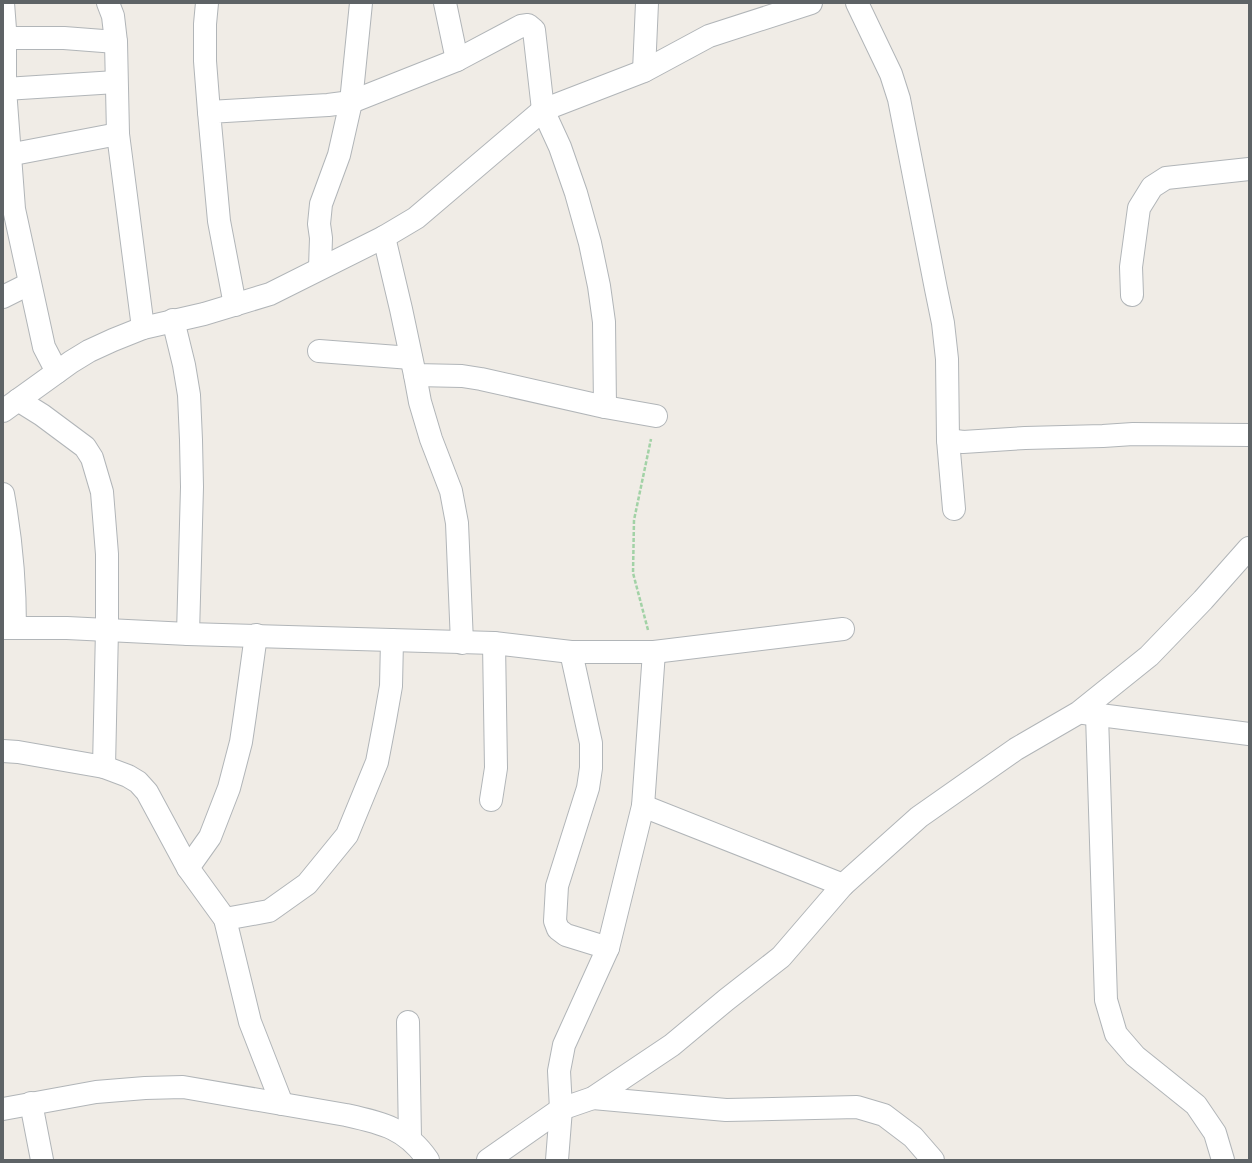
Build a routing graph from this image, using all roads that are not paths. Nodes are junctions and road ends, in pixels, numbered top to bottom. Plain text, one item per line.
1 (3, 3) edge
2 (108, 3) edge
3 (207, 3) edge
4 (361, 3) edge
5 (446, 3) edge
6 (647, 3) edge
7 (811, 3) edge
8 (857, 3) edge
9 (4, 32) edge
10 (116, 42) junction
11 (457, 60) junction
12 (644, 71) junction
13 (4, 82) edge
14 (116, 82) junction
15 (351, 102) junction
16 (544, 110) junction
17 (209, 112) junction
18 (118, 134) junction
19 (6, 155) edge
20 (1249, 169) edge
21 (8, 212) edge
22 (384, 237) junction
23 (320, 268) junction
24 (29, 284) junction
25 (1132, 295) dead end
26 (3, 297) edge
27 (235, 305) junction
28 (173, 320) junction
29 (143, 328) junction
30 (319, 351) dead end
31 (413, 367) junction
32 (57, 372) junction
33 (11, 406) edge
34 (605, 407) junction
35 (656, 416) road end
36 (1249, 435) edge
37 (948, 440) junction
38 (3, 494) edge
39 (954, 509) dead end
40 (1249, 548) edge
41 (9, 628) edge
42 (107, 629) junction
43 (842, 630) dead end
44 (188, 634) junction
45 (256, 635) junction
46 (392, 640) junction
47 (462, 643) junction
48 (494, 643) junction
49 (571, 652) junction
50 (654, 652) junction
51 (1088, 714) junction
52 (1249, 734) edge
53 (3, 751) edge
54 (104, 768) junction
55 (491, 800) dead end
56 (643, 806) junction
57 (188, 868) junction
58 (843, 885) junction
59 (225, 919) junction
60 (608, 948) junction
61 (408, 1022) dead end
62 (593, 1098) junction
63 (31, 1103) junction
64 (282, 1104) junction
65 (3, 1109) edge
66 (561, 1109) junction
67 (410, 1139) junction
68 (42, 1160) edge
69 (428, 1160) edge
70 (488, 1160) edge
71 (557, 1160) edge
72 (933, 1160) edge
73 (1223, 1160) edge

1 - 9 street
2 - 10 street
3 - 17 street
4 - 15 street
5 - 11 street
6 - 12 street
7 - 12 street
8 - 37 street
9 - 10 street
9 - 13 street
10 - 14 street
11 - 15 street
11 - 16 street
12 - 16 street
13 - 14 street
13 - 19 street
14 - 18 street
15 - 17 street
15 - 23 street
16 - 22 street
16 - 34 street
17 - 27 street
18 - 19 street
18 - 29 street
19 - 21 street
20 - 25 street
21 - 24 street
22 - 23 street
22 - 31 street
23 - 27 street
24 - 26 street
24 - 32 street
27 - 28 street
28 - 29 street
28 - 44 street
29 - 32 street
30 - 31 street
31 - 34 street
31 - 47 street
32 - 33 street
33 - 42 street
34 - 35 street
36 - 37 street
37 - 39 street
38 - 41 street
40 - 51 street
41 - 42 street
42 - 44 street
42 - 54 street
43 - 50 street
44 - 45 street
45 - 46 street
45 - 57 street
46 - 47 street
46 - 59 street
47 - 48 street
48 - 49 street
48 - 55 street
49 - 50 street
49 - 60 street
50 - 56 street
51 - 52 street
51 - 58 street
51 - 73 street
53 - 54 street
54 - 57 street
56 - 58 street
56 - 60 street
57 - 59 street
58 - 62 street
59 - 64 street
60 - 66 street
61 - 67 street
62 - 66 street
62 - 72 street
63 - 64 street
63 - 65 street
63 - 68 street
64 - 67 street
66 - 70 street
66 - 71 street
67 - 69 street

